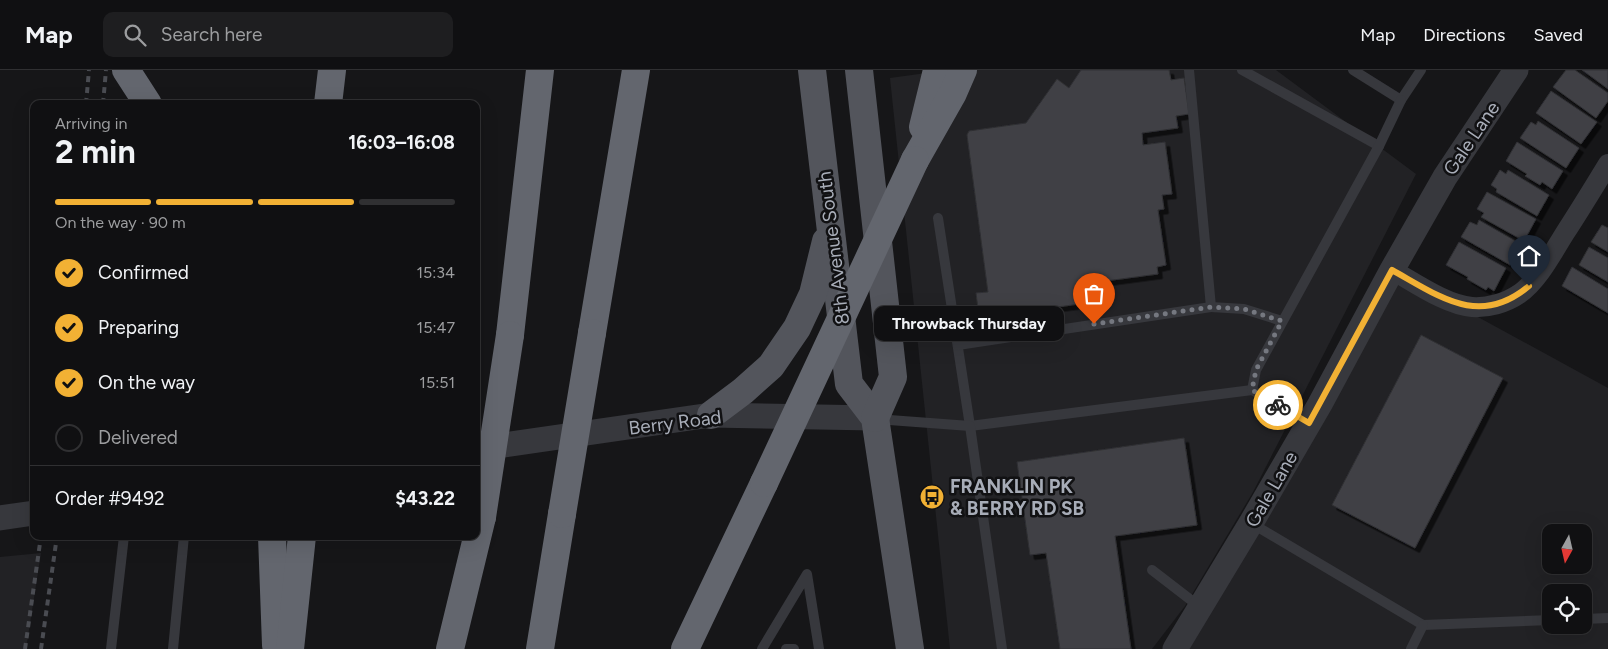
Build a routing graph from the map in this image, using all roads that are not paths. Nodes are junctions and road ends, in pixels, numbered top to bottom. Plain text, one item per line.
1 (126, 70) edge
2 (332, 70) edge
3 (540, 70) edge
4 (636, 70) edge
5 (812, 70) edge
6 (859, 70) edge
7 (937, 70) edge
8 (963, 70) edge
9 (1189, 70) edge
10 (1242, 70) edge
11 (1353, 70) edge
12 (1421, 70) edge
13 (1515, 70) edge
14 (145, 100) edge
15 (328, 100) edge
16 (1401, 100) junction
17 (1379, 146) junction
18 (915, 160) junction
19 (1608, 164) edge
20 (938, 218) dead end
21 (830, 224) junction
22 (1392, 270) junction
23 (1211, 307) junction
24 (1282, 321) junction
25 (958, 345) junction
26 (1252, 390) junction
27 (711, 415) junction
28 (875, 418) junction
29 (1309, 423) junction
30 (970, 426) junction
31 (480, 448) edge
32 (30, 514) edge
33 (0, 518) edge
34 (1251, 523) junction
35 (480, 525) edge
36 (124, 540) edge
37 (184, 540) edge
38 (476, 540) edge
39 (287, 547) edge
40 (1152, 570) dead end
41 (1200, 607) junction
42 (1608, 618) edge
43 (1592, 619) edge
44 (1542, 620) edge
45 (1423, 625) junction
46 (111, 649) edge
47 (173, 649) edge
48 (276, 649) edge
49 (290, 649) edge
50 (450, 649) edge
51 (540, 649) edge
52 (685, 649) edge
53 (762, 649) edge
54 (786, 649) edge
55 (794, 649) edge
56 (819, 649) edge
57 (910, 649) edge
58 (1002, 649) edge
59 (1175, 649) edge
60 (1412, 649) edge

1 - 14 highway
2 - 15 highway
3 - 35 highway, bridge
4 - 51 highway, bridge
5 - 21 main road, 8th Avenue South
6 - 28 main road
7 - 18 highway
8 - 18 highway
9 - 23 lane
10 - 17 lane
11 - 16 lane
12 - 16 lane
13 - 22 street, Gale Lane
16 - 17 lane
17 - 24 lane
18 - 52 highway, bridge
19 - 22 street
20 - 25 lane
21 - 27 main road
21 - 28 main road, 8th Avenue South
22 - 29 street, Gale Lane
23 - 24 lane
23 - 25 lane
24 - 26 lane
25 - 30 lane
26 - 29 lane
26 - 30 lane
27 - 28 street, Berry Road
27 - 31 street, Berry Road
28 - 30 lane
28 - 57 main road, 8th Avenue South
29 - 34 street, Gale Lane
30 - 58 lane
32 - 33 street
34 - 41 street, Gale Lane
34 - 45 lane
36 - 46 lane
37 - 47 lane
38 - 50 highway, bridge
39 - 48 highway
39 - 49 highway
40 - 41 lane
41 - 59 street, Gale Lane
42 - 43 lane
44 - 45 lane
45 - 60 lane
53 - 56 lane
54 - 55 lane

